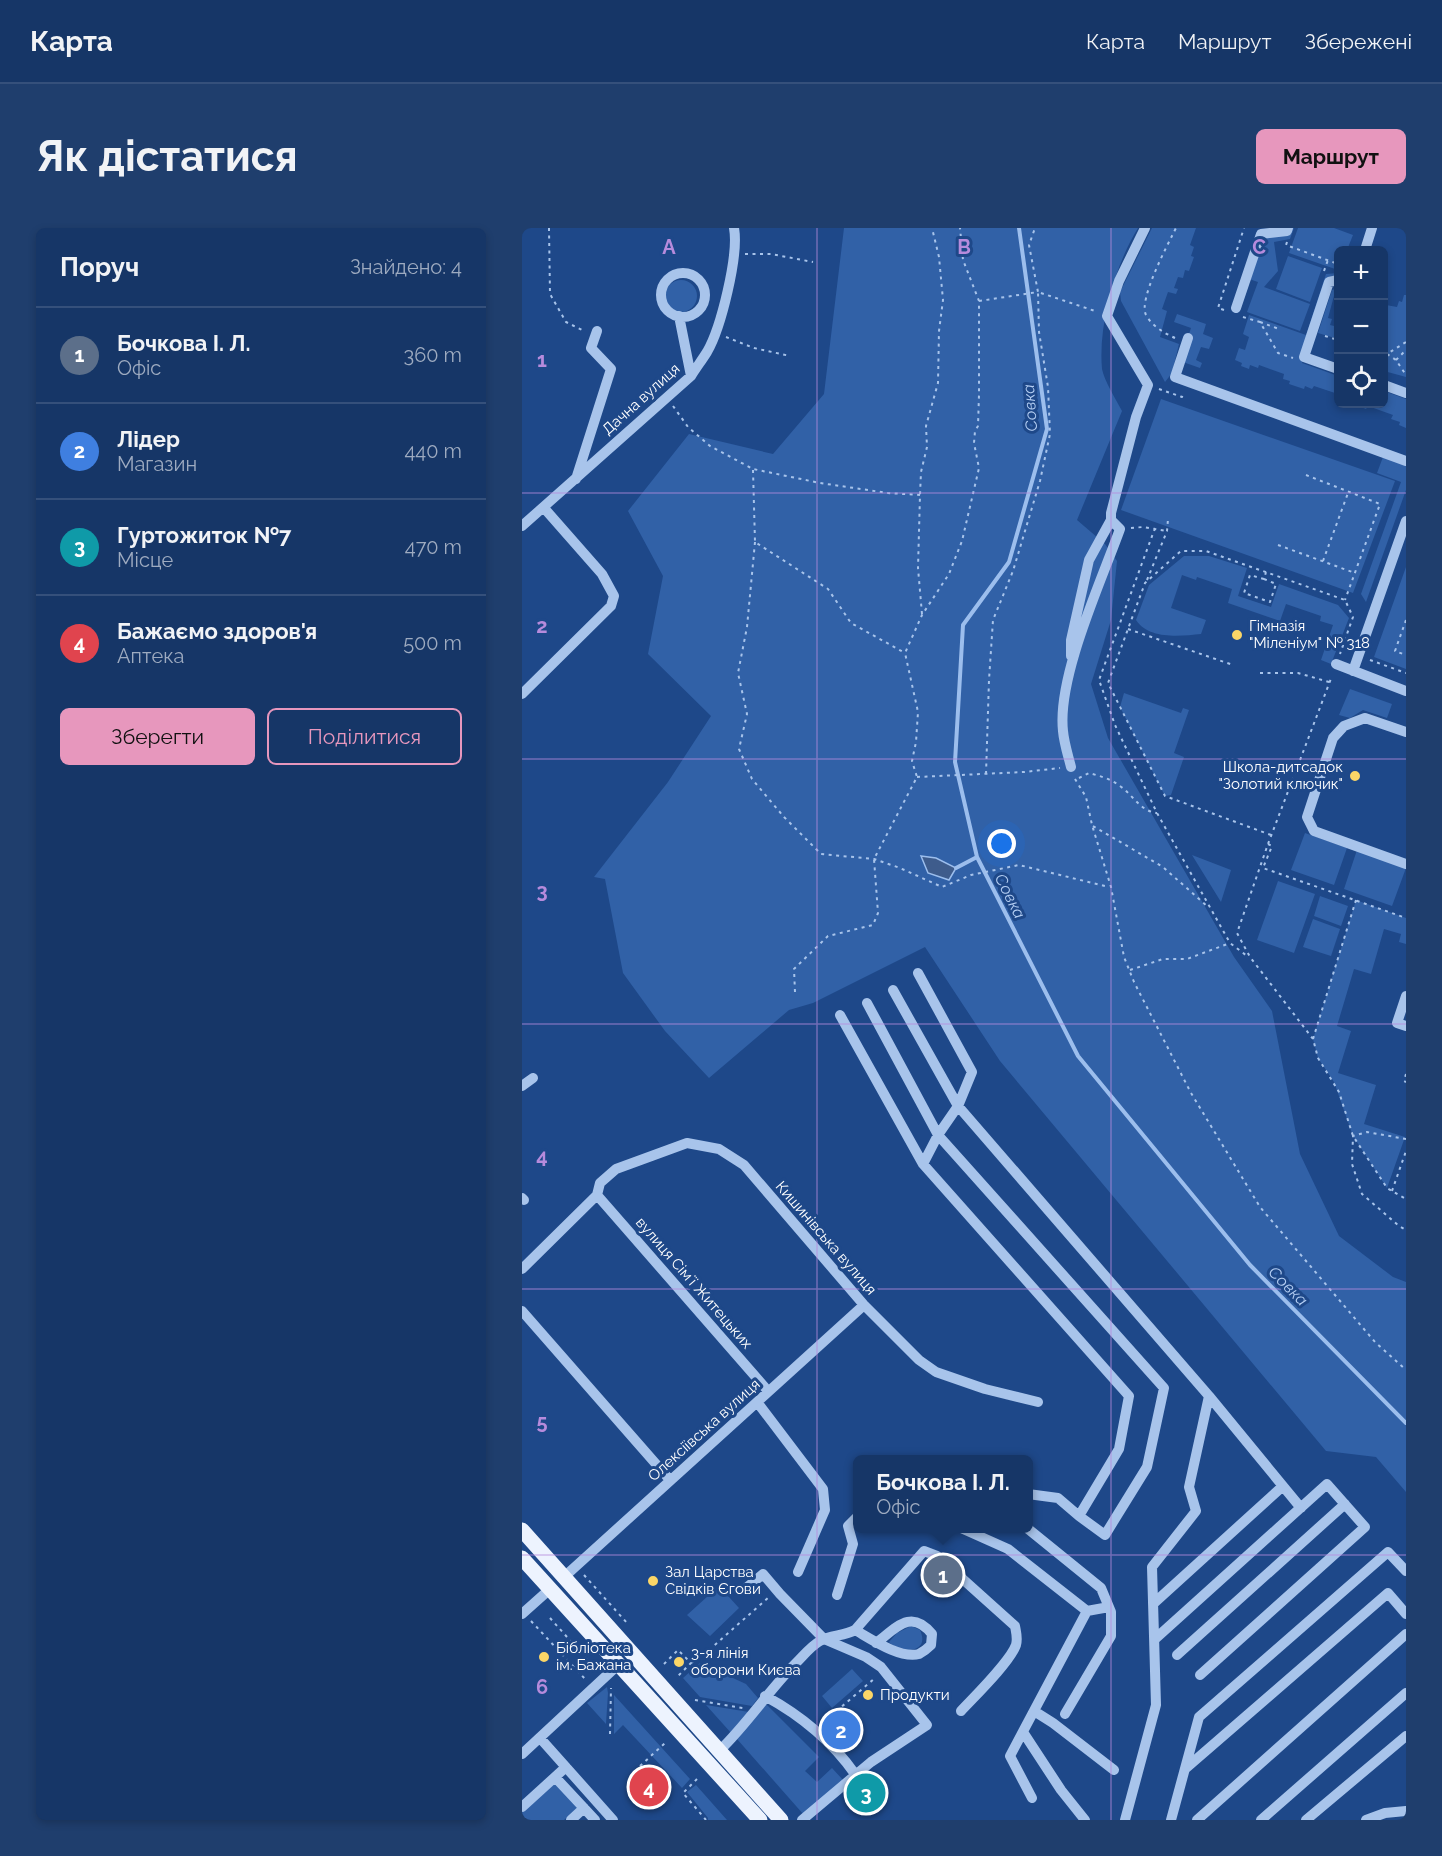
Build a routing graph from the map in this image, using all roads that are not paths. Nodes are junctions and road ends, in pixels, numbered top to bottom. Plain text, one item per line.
1 (734, 228) edge
2 (1145, 228) edge
3 (1372, 228) edge
4 (1288, 232) edge
5 (1366, 246) edge
6 (1334, 281) edge
7 (1234, 311) road end
8 (679, 316) junction
9 (596, 334) road end
10 (1187, 340) road end
11 (1334, 368) edge
12 (691, 376) junction
13 (1388, 387) edge
14 (1406, 393) edge
15 (1406, 460) edge
16 (576, 479) junction
17 (544, 508) junction
18 (1111, 520) junction
19 (1406, 521) edge
20 (522, 526) edge
21 (1336, 664) road end
22 (1071, 665) junction
23 (1353, 671) junction
24 (1406, 691) edge
25 (522, 694) edge
26 (1406, 732) edge
27 (1071, 767) road end
28 (1406, 864) edge
29 (918, 973) dead end
30 (893, 990) dead end
31 (1406, 996) edge
32 (867, 1003) dead end
33 (840, 1015) dead end
34 (1406, 1026) edge
35 (533, 1078) dead end
36 (522, 1086) edge
37 (958, 1106) junction
38 (938, 1135) junction
39 (923, 1164) junction
40 (597, 1195) junction
41 (522, 1269) edge
42 (864, 1305) junction
43 (522, 1311) edge
44 (768, 1392) junction
45 (1209, 1396) junction
46 (757, 1402) junction
47 (1038, 1402) dead end
48 (670, 1480) junction
49 (1283, 1486) junction
50 (1033, 1495) edge
51 (1345, 1504) junction
52 (1301, 1508) junction
53 (1079, 1516) junction
54 (853, 1521) edge
55 (522, 1530) edge
56 (972, 1533) edge
57 (1033, 1533) edge
58 (522, 1558) edge
59 (798, 1572) dead end
60 (1406, 1572) edge
61 (564, 1577) junction
62 (746, 1588) dead end
63 (550, 1589) junction
64 (837, 1595) dead end
65 (1153, 1604) junction
66 (1109, 1607) junction
67 (1087, 1611) junction
68 (522, 1614) edge
69 (1406, 1614) edge
70 (855, 1630) junction
71 (1406, 1634) edge
72 (824, 1639) junction
73 (1155, 1639) junction
74 (876, 1642) junction
75 (1177, 1655) dead end
76 (619, 1664) junction
77 (1200, 1676) dead end
78 (1406, 1693) edge
79 (765, 1696) junction
80 (961, 1711) dead end
81 (1034, 1711) junction
82 (1065, 1714) dead end
83 (1023, 1732) junction
84 (1406, 1736) edge
85 (540, 1738) junction
86 (720, 1750) junction
87 (522, 1754) edge
88 (566, 1767) junction
89 (1185, 1769) junction
90 (1114, 1770) dead end
91 (855, 1774) junction
92 (555, 1777) junction
93 (1032, 1798) dead end
94 (522, 1808) edge
95 (584, 1808) junction
96 (1406, 1811) edge
97 (571, 1820) edge
98 (595, 1820) edge
99 (613, 1820) edge
100 (760, 1820) edge
101 (781, 1820) edge
102 (802, 1820) edge
103 (1085, 1820) edge
104 (1125, 1820) edge
105 (1171, 1820) edge
106 (1197, 1820) edge
107 (1261, 1820) edge
108 (1306, 1820) edge
109 (1366, 1820) edge

1 - 12 street, Дачна вулиця
2 - 18 street
3 - 5 street
4 - 7 street
6 - 11 street
8 - 8 street
8 - 12 street
9 - 16 street
10 - 15 street
12 - 16 street, Дачна вулиця
13 - 14 street
16 - 17 street, Дачна вулиця
17 - 20 street, Дачна вулиця
17 - 25 street
18 - 22 street
18 - 22 street
19 - 23 street
21 - 23 street
22 - 27 street
23 - 24 street
26 - 28 street
29 - 37 street
30 - 37 street
31 - 34 street
32 - 38 street
33 - 39 street
35 - 36 street
37 - 38 street
37 - 45 street
38 - 39 street
38 - 53 street
39 - 53 street
40 - 41 street, Кишинівська вулиця
40 - 42 street, Кишинівська вулиця
40 - 44 street, вулиця Сімʼї Житецьких
42 - 44 street, Олексіївська вулиця
42 - 47 street, Кишинівська вулиця
43 - 48 street
44 - 46 street, Олексіївська вулиця
45 - 49 street
45 - 65 street
46 - 48 street, Олексіївська вулиця
46 - 59 street
48 - 61 street, Олексіївська вулиця
49 - 52 street
49 - 65 street
50 - 53 street
51 - 52 street
51 - 75 street
51 - 77 street
52 - 73 street
54 - 64 street
55 - 61 main road
56 - 67 street
57 - 66 street
58 - 63 main road
60 - 89 street
61 - 86 main road
62 - 72 street
63 - 68 street
63 - 76 main road
65 - 73 street
66 - 67 street
66 - 82 street
67 - 81 street
69 - 89 street
70 - 72 street
70 - 74 street
70 - 80 street
71 - 106 street
72 - 79 street
72 - 91 street
73 - 104 street
74 - 74 street
76 - 85 street
76 - 100 main road
78 - 107 street
79 - 86 street
79 - 91 street
81 - 83 street
81 - 90 street
83 - 93 street
83 - 103 street
84 - 108 street
85 - 87 street
85 - 88 street
86 - 101 main road
88 - 92 street
88 - 99 street
89 - 105 street
91 - 102 street
92 - 94 street
92 - 95 street
95 - 97 street
95 - 98 street
96 - 109 street

